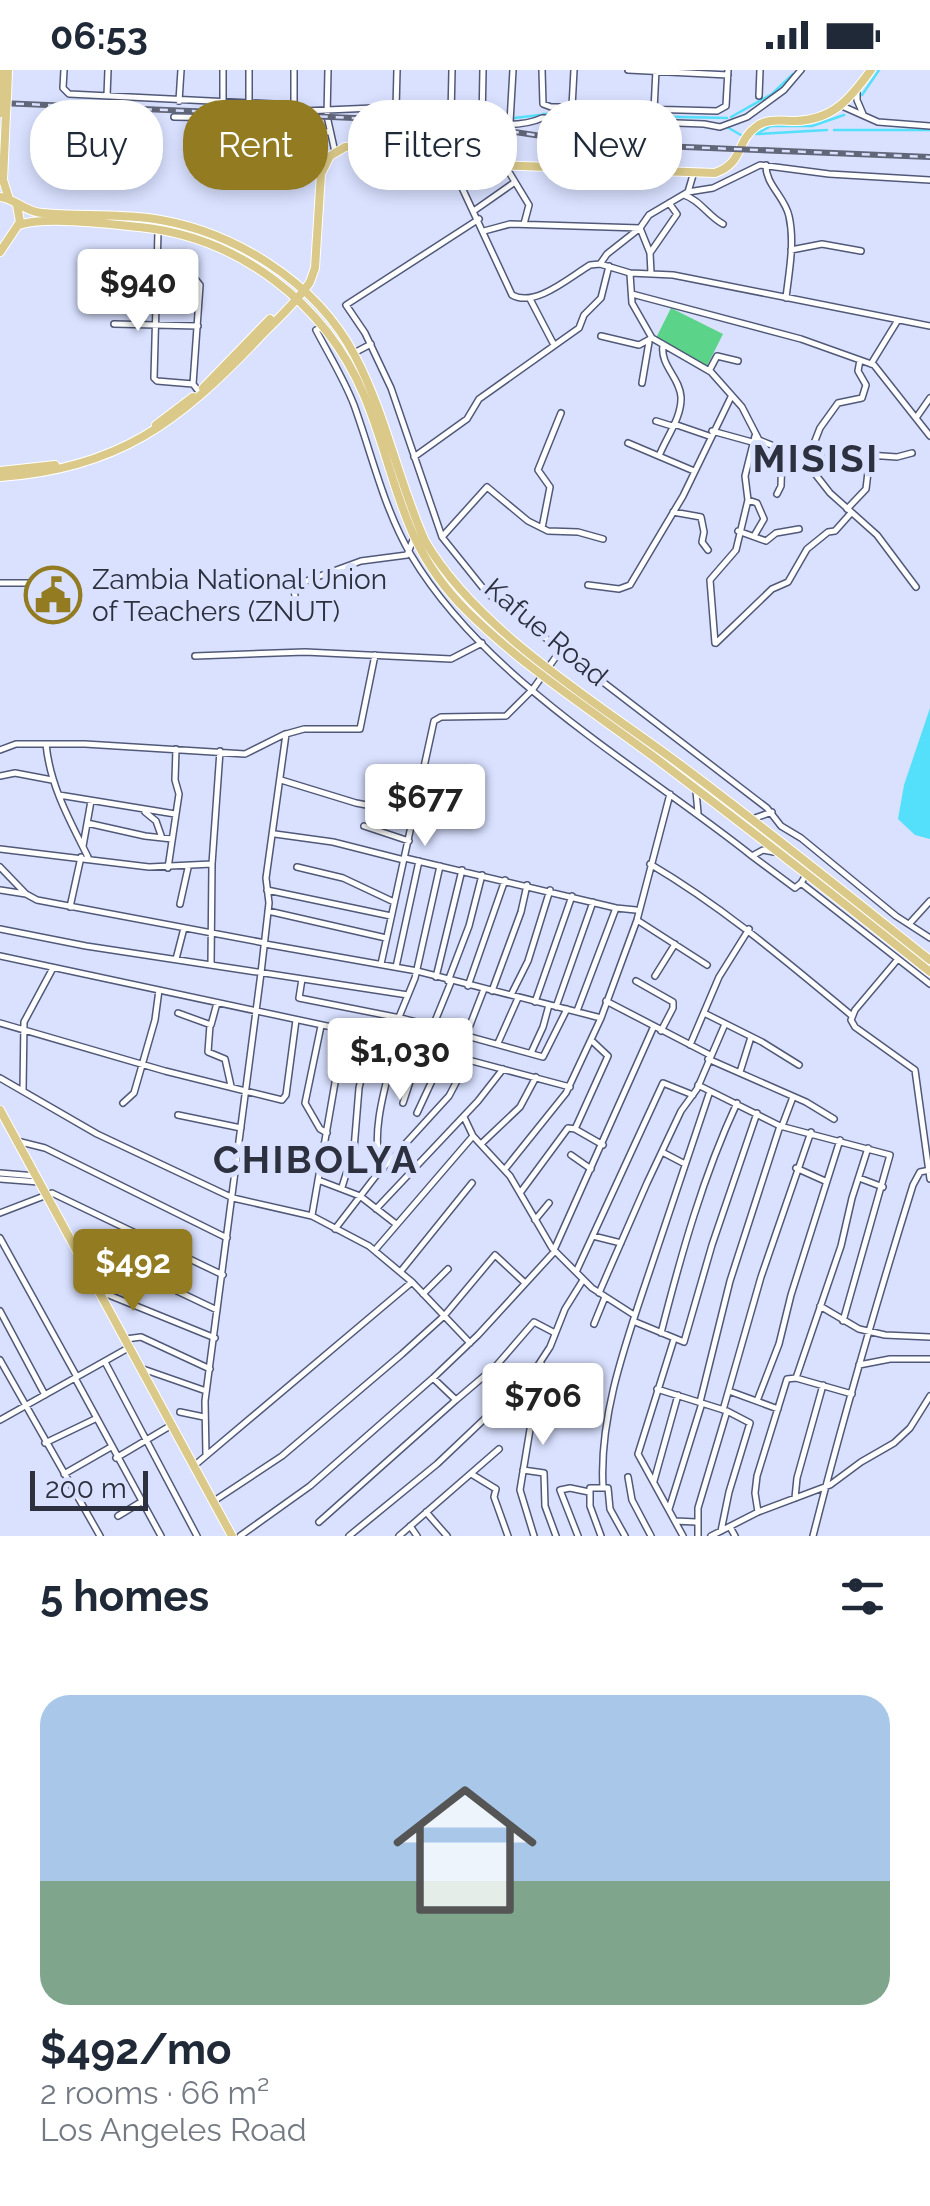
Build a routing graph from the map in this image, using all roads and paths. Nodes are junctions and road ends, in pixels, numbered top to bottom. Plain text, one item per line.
1 (6, 70) edge
2 (64, 70) edge
3 (108, 70) edge
4 (180, 70) edge
5 (224, 70) edge
6 (249, 70) edge
7 (294, 70) edge
8 (328, 70) edge
9 (398, 70) edge
10 (452, 70) edge
11 (484, 70) edge
12 (513, 70) edge
13 (542, 70) edge
14 (574, 70) edge
15 (628, 70) edge
16 (760, 70) edge
17 (871, 70) edge
18 (656, 71) edge
19 (800, 71) edge
20 (728, 72) edge
21 (857, 89) junction
22 (107, 96) junction
23 (758, 96) dead end
24 (4, 98) edge
25 (224, 100) edge
26 (249, 100) edge
27 (294, 100) edge
28 (327, 100) edge
29 (396, 100) edge
30 (451, 100) edge
31 (483, 100) edge
32 (511, 100) edge
33 (542, 100) edge
34 (572, 100) edge
35 (655, 100) edge
36 (179, 101) junction
37 (183, 101) edge
38 (726, 106) junction
39 (842, 106) junction
40 (682, 110) edge
41 (3, 113) edge
42 (174, 117) dead end
43 (866, 118) junction
44 (328, 122) edge
45 (517, 122) edge
46 (729, 123) junction
47 (0, 124) edge
48 (930, 126) edge
49 (329, 132) junction
50 (348, 148) edge
51 (335, 152) junction
52 (766, 165) junction
53 (517, 168) edge
54 (693, 174) junction
55 (930, 180) edge
56 (517, 184) edge
57 (464, 190) edge
58 (504, 190) edge
59 (686, 193) junction
60 (8, 200) edge
61 (670, 203) junction
62 (474, 210) junction
63 (479, 219) junction
64 (524, 224) junction
65 (723, 224) dead end
66 (16, 228) junction
67 (640, 228) junction
68 (158, 229) junction
69 (484, 231) junction
70 (0, 235) edge
71 (791, 250) junction
72 (861, 250) dead end
73 (0, 252) edge
74 (650, 253) junction
75 (600, 264) junction
76 (608, 266) junction
77 (630, 273) junction
78 (651, 273) junction
79 (157, 278) junction
80 (632, 294) junction
81 (295, 297) junction
82 (786, 298) junction
83 (526, 300) junction
84 (898, 320) junction
85 (114, 324) dead end
86 (155, 325) junction
87 (198, 326) junction
88 (323, 326) junction
89 (930, 326) edge
90 (601, 336) dead end
91 (651, 340) junction
92 (554, 343) junction
93 (371, 344) junction
94 (663, 346) junction
95 (354, 353) junction
96 (860, 360) junction
97 (738, 361) dead end
98 (872, 364) junction
99 (709, 371) junction
100 (642, 383) dead end
101 (198, 391) junction
102 (731, 397) junction
103 (930, 398) edge
104 (562, 413) dead end
105 (916, 418) junction
106 (656, 421) dead end
107 (673, 425) junction
108 (362, 429) junction
109 (375, 431) junction
110 (711, 434) junction
111 (756, 434) junction
112 (930, 436) edge
113 (752, 442) junction
114 (628, 443) dead end
115 (784, 451) junction
116 (811, 452) junction
117 (912, 453) dead end
118 (870, 454) junction
119 (659, 456) junction
120 (414, 458) junction
121 (694, 472) junction
122 (0, 474) edge
123 (777, 494) dead end
124 (748, 500) junction
125 (849, 511) junction
126 (674, 512) junction
127 (542, 528) junction
128 (798, 529) dead end
129 (738, 531) junction
130 (754, 536) junction
131 (442, 537) junction
132 (602, 538) dead end
133 (413, 540) junction
134 (408, 550) junction
135 (708, 550) dead end
136 (0, 583) edge
137 (73, 583) dead end
138 (588, 585) dead end
139 (916, 586) dead end
140 (450, 594) junction
141 (437, 595) junction
142 (296, 608) dead end
143 (482, 643) junction
144 (560, 650) junction
145 (195, 656) dead end
146 (375, 656) junction
147 (549, 666) junction
148 (542, 675) junction
149 (533, 689) junction
150 (286, 734) junction
151 (46, 744) junction
152 (0, 750) edge
153 (176, 750) junction
154 (220, 751) junction
155 (0, 776) edge
156 (52, 780) junction
157 (281, 780) junction
158 (0, 788) edge
159 (696, 789) junction
160 (670, 794) junction
161 (59, 795) junction
162 (91, 801) junction
163 (142, 810) junction
164 (772, 812) junction
165 (698, 813) junction
166 (175, 814) junction
167 (414, 814) junction
168 (752, 819) junction
169 (87, 823) junction
170 (364, 826) dead end
171 (274, 834) junction
172 (794, 834) junction
173 (162, 838) junction
174 (172, 838) junction
175 (409, 841) junction
176 (83, 846) junction
177 (0, 849) edge
178 (777, 852) junction
179 (796, 855) junction
180 (752, 856) junction
181 (85, 858) junction
182 (405, 859) junction
183 (419, 861) junction
184 (212, 864) junction
185 (650, 864) junction
186 (440, 865) junction
187 (0, 867) edge
188 (297, 867) dead end
189 (168, 868) junction
190 (188, 868) junction
191 (462, 870) junction
192 (482, 875) junction
193 (803, 879) junction
194 (506, 880) junction
195 (527, 884) junction
196 (0, 890) edge
197 (267, 890) junction
198 (550, 890) junction
199 (26, 894) junction
200 (572, 896) junction
201 (872, 896) junction
202 (930, 900) edge
203 (394, 902) junction
204 (593, 902) junction
205 (180, 904) dead end
206 (860, 904) junction
207 (70, 907) junction
208 (616, 908) junction
209 (637, 910) junction
210 (268, 911) junction
211 (391, 916) junction
212 (896, 916) junction
213 (637, 920) junction
214 (910, 923) junction
215 (184, 927) junction
216 (890, 928) junction
217 (0, 929) edge
218 (748, 929) junction
219 (212, 934) junction
220 (386, 938) junction
221 (930, 938) edge
222 (265, 943) junction
223 (675, 944) junction
224 (0, 956) edge
225 (176, 959) junction
226 (898, 959) junction
227 (908, 960) junction
228 (930, 960) edge
229 (381, 964) junction
230 (210, 965) junction
231 (707, 965) dead end
232 (396, 967) junction
233 (53, 968) junction
234 (416, 971) junction
235 (930, 972) edge
236 (261, 973) junction
237 (655, 976) dead end
238 (436, 977) junction
239 (302, 979) junction
240 (450, 981) junction
241 (636, 982) dead end
242 (930, 984) edge
243 (468, 986) junction
244 (159, 990) junction
245 (488, 990) junction
246 (408, 995) junction
247 (515, 996) junction
248 (606, 1001) junction
249 (535, 1002) junction
250 (216, 1003) junction
251 (552, 1006) junction
252 (567, 1009) junction
253 (256, 1012) junction
254 (577, 1012) junction
255 (178, 1013) dead end
256 (704, 1013) junction
257 (852, 1015) junction
258 (399, 1017) junction
259 (601, 1018) junction
260 (296, 1020) junction
261 (0, 1023) edge
262 (725, 1024) junction
263 (210, 1025) junction
264 (322, 1026) junction
265 (433, 1026) junction
266 (654, 1026) junction
267 (23, 1028) junction
268 (344, 1031) junction
269 (661, 1031) junction
270 (466, 1034) junction
271 (371, 1036) junction
272 (752, 1037) junction
273 (591, 1040) junction
274 (396, 1041) junction
275 (498, 1043) junction
276 (690, 1045) junction
277 (421, 1047) junction
278 (445, 1053) junction
279 (530, 1053) junction
280 (709, 1057) junction
281 (468, 1060) junction
282 (141, 1064) junction
283 (799, 1065) dead end
284 (502, 1068) junction
285 (740, 1072) junction
286 (536, 1076) junction
287 (0, 1078) edge
288 (698, 1085) junction
289 (231, 1086) junction
290 (570, 1088) junction
291 (23, 1090) junction
292 (246, 1090) junction
293 (710, 1091) junction
294 (693, 1095) junction
295 (793, 1097) junction
296 (123, 1103) dead end
297 (403, 1103) dead end
298 (737, 1103) junction
299 (0, 1110) edge
300 (757, 1113) junction
301 (417, 1114) dead end
302 (178, 1116) dead end
303 (464, 1117) junction
304 (834, 1119) dead end
305 (781, 1126) junction
306 (241, 1128) junction
307 (575, 1129) junction
308 (327, 1132) junction
309 (811, 1132) junction
310 (472, 1136) junction
311 (840, 1140) junction
312 (17, 1141) junction
313 (481, 1144) junction
314 (603, 1145) junction
315 (868, 1148) junction
316 (662, 1152) junction
317 (571, 1155) dead end
318 (685, 1164) junction
319 (796, 1168) junction
320 (383, 1169) junction
321 (505, 1169) junction
322 (591, 1169) junction
323 (930, 1170) edge
324 (0, 1176) edge
325 (859, 1178) junction
326 (37, 1179) junction
327 (930, 1179) edge
328 (318, 1180) junction
329 (826, 1182) junction
330 (472, 1183) dead end
331 (342, 1187) junction
332 (883, 1187) junction
333 (45, 1193) junction
334 (520, 1194) junction
335 (360, 1196) junction
336 (233, 1198) junction
337 (548, 1203) dead end
338 (376, 1209) junction
339 (0, 1213) edge
340 (312, 1216) junction
341 (535, 1220) junction
342 (396, 1224) junction
343 (335, 1229) junction
344 (141, 1236) junction
345 (593, 1236) junction
346 (0, 1238) edge
347 (228, 1238) junction
348 (71, 1241) junction
349 (621, 1243) junction
350 (375, 1250) junction
351 (554, 1250) junction
352 (131, 1268) junction
353 (448, 1269) dead end
354 (400, 1271) junction
355 (576, 1272) junction
356 (223, 1275) junction
357 (584, 1280) junction
358 (412, 1282) junction
359 (524, 1282) junction
360 (99, 1291) junction
361 (423, 1294) junction
362 (602, 1295) junction
363 (820, 1306) junction
364 (218, 1310) junction
365 (0, 1311) edge
366 (444, 1316) junction
367 (634, 1318) junction
368 (843, 1322) junction
369 (594, 1324) dead end
370 (868, 1330) junction
371 (556, 1332) junction
372 (662, 1333) junction
373 (930, 1337) edge
374 (214, 1338) junction
375 (674, 1339) junction
376 (128, 1343) junction
377 (470, 1343) junction
378 (930, 1359) edge
379 (0, 1360) edge
380 (542, 1361) junction
381 (105, 1362) junction
382 (859, 1365) junction
383 (210, 1368) junction
384 (142, 1369) junction
385 (76, 1377) junction
386 (433, 1378) junction
387 (796, 1378) junction
388 (823, 1386) junction
389 (657, 1389) junction
390 (207, 1391) junction
391 (729, 1391) junction
392 (852, 1394) junction
393 (678, 1395) junction
394 (45, 1396) junction
395 (930, 1396) edge
396 (456, 1400) junction
397 (757, 1401) junction
398 (701, 1403) junction
399 (25, 1406) junction
400 (778, 1409) junction
401 (725, 1410) junction
402 (180, 1412) dead end
403 (204, 1417) junction
404 (96, 1419) junction
405 (0, 1420) edge
406 (172, 1424) junction
407 (144, 1440) junction
408 (45, 1443) junction
409 (111, 1448) junction
410 (499, 1449) dead end
411 (206, 1455) junction
412 (116, 1458) junction
413 (195, 1465) junction
414 (523, 1470) junction
415 (64, 1474) junction
416 (472, 1474) junction
417 (628, 1477) dead end
418 (654, 1481) junction
419 (603, 1487) junction
420 (822, 1489) junction
421 (589, 1492) junction
422 (795, 1498) junction
423 (214, 1501) junction
424 (142, 1502) junction
425 (669, 1509) junction
426 (426, 1512) junction
427 (758, 1512) junction
428 (118, 1516) dead end
429 (675, 1521) junction
430 (319, 1522) dead end
431 (696, 1522) junction
432 (410, 1526) junction
433 (730, 1527) junction
434 (721, 1531) junction
435 (160, 1534) edge
436 (100, 1536) edge
437 (150, 1536) edge
438 (198, 1536) edge
439 (236, 1536) edge
440 (349, 1536) edge
441 (400, 1536) edge
442 (417, 1536) edge
443 (447, 1536) edge
444 (508, 1536) edge
445 (534, 1536) edge
446 (556, 1536) edge
447 (578, 1536) edge
448 (601, 1536) edge
449 (625, 1536) edge
450 (651, 1536) edge
451 (683, 1536) edge
452 (698, 1536) edge
453 (711, 1536) edge
454 (734, 1536) edge
455 (813, 1536) edge

1 - 24 main road
2 - 22 street
3 - 22 street
4 - 36 street
5 - 25 street
6 - 26 street
7 - 27 street
8 - 28 street
9 - 29 street
10 - 30 street
11 - 31 street
12 - 32 street
13 - 33 street
14 - 34 street
15 - 18 street
16 - 23 street
17 - 21 main road
18 - 20 street
18 - 35 street
19 - 46 street
20 - 38 street
21 - 39 main road
21 - 43 street
22 - 36 street
24 - 41 main road, bridge
36 - 37 street
38 - 40 street
38 - 46 street
39 - 43 street
39 - 54 main road
41 - 47 main road
41 - 60 main road
42 - 49 street
43 - 48 street
44 - 49 street
45 - 46 street
49 - 51 street
50 - 51 main road
51 - 81 main road
52 - 55 street
52 - 59 street
52 - 71 street
53 - 54 main road
54 - 59 street
56 - 64 street
57 - 62 street
58 - 62 street
59 - 61 street
59 - 65 street
60 - 66 main road
60 - 81 main road, Kafue Road
61 - 67 street
61 - 74 street
62 - 63 street
63 - 69 street
63 - 93 street
64 - 67 street
64 - 69 street
66 - 68 main road, Kafue Road
66 - 70 main road, Kafue Road
66 - 73 main road
67 - 74 street
67 - 75 street
68 - 79 street
68 - 81 main road, Kafue Road
69 - 83 street
71 - 72 street
71 - 82 street
74 - 78 street
75 - 76 street
75 - 83 street
76 - 77 street
76 - 92 street
77 - 78 street
77 - 80 street
78 - 82 street
79 - 86 street
79 - 87 street
80 - 91 street
80 - 96 street
81 - 88 main road, Kafue Road
81 - 95 main road, Kafue Road
81 - 101 main road
82 - 84 street
83 - 92 street
84 - 89 street
84 - 98 street
85 - 86 street
86 - 87 street
86 - 101 street
87 - 101 street
88 - 108 street
88 - 109 main road, Kafue Road
90 - 91 street
91 - 94 street
91 - 100 street
92 - 120 street
93 - 95 street
93 - 120 street
94 - 99 street
94 - 107 street
95 - 147 main road, Kafue Road
96 - 98 street
96 - 116 street
97 - 99 street
98 - 105 street
99 - 102 street
101 - 122 main road
102 - 110 street
102 - 111 street
103 - 105 street
104 - 127 street
105 - 112 street
106 - 107 street
107 - 110 street
107 - 119 street
108 - 109 street
108 - 134 street
109 - 133 main road, Kafue Road
110 - 113 street
110 - 121 street
111 - 113 street
111 - 115 street
113 - 124 street
114 - 119 street
115 - 116 street
115 - 123 street
115 - 125 street
116 - 118 street
117 - 118 street
118 - 125 street
119 - 121 street
120 - 131 street
121 - 126 street
124 - 129 street
124 - 130 street
125 - 129 street
125 - 139 street
126 - 135 street
126 - 138 street
127 - 131 street
127 - 132 street
128 - 130 street
129 - 130 street
131 - 144 street
133 - 134 street
133 - 140 main road, Kafue Road
134 - 141 street
134 - 142 street
136 - 137 street
140 - 141 street
140 - 148 main road, Kafue Road
141 - 143 street
143 - 146 street
143 - 149 street
144 - 147 street
144 - 164 street
145 - 146 street
146 - 150 street
147 - 148 street
147 - 168 main road, Kafue Road
148 - 149 street
148 - 159 main road, Kafue Road
149 - 160 street
149 - 167 street
150 - 154 street
150 - 157 street
151 - 152 street
151 - 153 street
151 - 156 street
153 - 154 street
153 - 166 street
154 - 184 street
155 - 156 street
155 - 158 street
156 - 161 street
157 - 167 street
157 - 171 street
159 - 165 street
159 - 178 main road, Kafue Road
160 - 165 street
160 - 185 street
161 - 162 street
161 - 176 street
162 - 163 street
162 - 169 street
163 - 166 street
163 - 173 street
164 - 168 street
164 - 172 street
165 - 180 street
166 - 174 street
167 - 175 street
168 - 179 main road, Kafue Road
169 - 173 street
169 - 176 street
170 - 175 street
171 - 182 street
171 - 197 street
172 - 179 street
172 - 201 street
173 - 174 street
174 - 189 street
175 - 182 street
176 - 181 street
177 - 181 street
178 - 180 street
178 - 193 main road, Kafue Road
179 - 206 main road, Kafue Road
180 - 193 street
181 - 189 street
181 - 207 street
182 - 183 street
182 - 203 street
183 - 186 street
183 - 232 street
184 - 190 street
184 - 219 street
185 - 209 street
185 - 218 street
186 - 191 street
186 - 234 street
187 - 199 street
188 - 203 street
189 - 190 street
190 - 205 street
191 - 192 street
191 - 238 street
192 - 194 street
192 - 240 street
193 - 226 street
193 - 227 main road, Kafue Road
194 - 195 street
194 - 243 street
195 - 198 street
195 - 245 street
196 - 199 street
197 - 210 street
197 - 211 street
198 - 200 street
198 - 247 street
199 - 207 street
200 - 204 street
200 - 249 street
201 - 206 street
201 - 212 street
202 - 214 street
203 - 211 street
204 - 208 street
204 - 251 street
206 - 216 main road, Kafue Road
207 - 215 street
208 - 209 street
208 - 254 street
209 - 213 street
210 - 220 street
210 - 222 street
211 - 220 street
212 - 214 street
212 - 216 street
213 - 223 street
213 - 248 street
214 - 221 street
215 - 219 street
215 - 225 street
216 - 228 main road, Kafue Road
217 - 225 street
218 - 256 street
218 - 257 street
219 - 222 street
219 - 230 street
220 - 229 street
222 - 229 street
222 - 236 street
223 - 231 street
223 - 237 street
224 - 233 street
225 - 230 street
226 - 227 street
226 - 257 street
227 - 235 main road, Kafue Road
227 - 242 street
229 - 232 street
230 - 236 street
232 - 234 street
233 - 244 street
233 - 267 street
234 - 238 street
234 - 246 street
236 - 239 street
236 - 253 street
238 - 240 street
239 - 246 street
239 - 258 street
240 - 243 street
240 - 265 street
241 - 269 street
243 - 245 street
244 - 250 street
244 - 282 street
245 - 247 street
245 - 270 street
246 - 258 street
247 - 249 street
247 - 275 street
248 - 259 street
248 - 266 street
249 - 251 street
250 - 253 street
250 - 263 street
251 - 252 street
251 - 279 street
252 - 254 street
252 - 279 street
253 - 260 street
253 - 292 street
254 - 259 street
255 - 263 street
256 - 262 street
256 - 276 street
257 - 323 street
258 - 265 street
258 - 274 street
259 - 273 street
260 - 264 street
260 - 292 street
261 - 267 street
262 - 272 street
262 - 280 street
263 - 289 street
264 - 268 street
264 - 308 street
265 - 270 street
266 - 269 street
266 - 314 street
267 - 282 street
267 - 291 street
268 - 271 street
268 - 308 street
269 - 276 street
270 - 275 street
271 - 274 street
271 - 331 street
272 - 283 street
272 - 285 street
273 - 290 street
273 - 307 street
274 - 277 street
274 - 320 street
275 - 279 street
276 - 280 street
277 - 278 street
277 - 297 street
278 - 281 street
278 - 301 street
280 - 285 street
280 - 288 street
281 - 284 street
281 - 320 street
282 - 289 street
282 - 296 street
284 - 286 street
284 - 303 street
285 - 295 street
286 - 290 street
286 - 313 street
287 - 291 street
288 - 293 street
288 - 294 street
289 - 292 street
290 - 321 street
291 - 336 street
292 - 306 street
293 - 298 street
293 - 318 street
294 - 316 street
294 - 345 street
295 - 304 street
295 - 305 street
298 - 300 street
298 - 372 street
299 - 312 main road
300 - 305 street
300 - 375 street
302 - 306 street
303 - 310 street
303 - 338 street
305 - 309 street
305 - 398 street
306 - 336 street
307 - 314 street
307 - 334 street
308 - 328 street
309 - 311 street
309 - 319 street
310 - 313 street
310 - 342 street
311 - 315 street
311 - 329 street
312 - 326 main road
312 - 347 street
313 - 321 street
314 - 322 street
315 - 325 street
315 - 332 street
316 - 318 street
316 - 349 street
317 - 322 street
318 - 367 street
319 - 329 street
319 - 391 street
320 - 335 street
321 - 334 street
322 - 351 street
323 - 327 street
323 - 370 street
324 - 326 street
325 - 332 street
325 - 363 street
326 - 333 main road
328 - 331 street
328 - 340 street
329 - 397 street
330 - 354 street
331 - 335 street
332 - 368 street
333 - 339 street
333 - 344 street
333 - 348 main road
334 - 341 street
335 - 338 street
335 - 343 street
336 - 340 street
336 - 347 street
337 - 341 street
338 - 342 street
340 - 343 street
341 - 351 street
342 - 350 street
343 - 350 street
344 - 352 street
344 - 356 street
345 - 349 street
345 - 355 street
346 - 385 street
347 - 356 street
348 - 352 street
348 - 360 main road
349 - 362 street
350 - 354 street
351 - 355 street
351 - 359 street
352 - 364 street
353 - 361 street
354 - 358 street
355 - 357 street
356 - 364 street
357 - 362 street
357 - 371 street
358 - 361 street
358 - 411 street
359 - 366 street
359 - 377 street
360 - 374 street
360 - 376 main road
361 - 366 street
362 - 367 street
362 - 369 street
363 - 368 street
363 - 387 street
364 - 374 street
365 - 394 street
366 - 377 street
366 - 423 street
367 - 372 street
367 - 419 street
368 - 370 street
370 - 373 street
370 - 382 street
371 - 380 street
371 - 396 street
372 - 375 street
374 - 383 street
375 - 389 street
376 - 381 street
376 - 383 street
376 - 384 main road
377 - 386 street
378 - 382 street
379 - 399 street
380 - 414 street
380 - 440 street
381 - 385 street
381 - 407 street
382 - 392 street
383 - 390 street
384 - 390 street
384 - 406 main road
385 - 394 street
385 - 404 street
386 - 396 street
386 - 439 street
387 - 388 street
387 - 400 street
388 - 392 street
388 - 422 street
389 - 393 street
389 - 418 street
390 - 403 street
391 - 397 street
391 - 401 street
392 - 420 street
393 - 398 street
393 - 418 street
394 - 399 street
395 - 420 street
396 - 430 street
397 - 400 street
398 - 401 street
398 - 425 street
399 - 405 street
399 - 408 street
400 - 427 street
401 - 431 street
401 - 434 street
402 - 403 street
403 - 411 street
404 - 408 street
404 - 409 street
406 - 407 street
406 - 413 main road
407 - 412 street
407 - 438 street
408 - 415 street
409 - 412 street
409 - 415 street
410 - 416 street
411 - 413 street
412 - 424 street
413 - 423 main road
414 - 445 street
414 - 446 street
415 - 436 street
416 - 426 street
416 - 444 street
417 - 450 street
418 - 425 street
419 - 421 street
419 - 449 street
420 - 422 street
420 - 455 street
421 - 447 street
421 - 448 street
422 - 427 street
423 - 439 main road
424 - 428 street
424 - 435 street
425 - 429 street
426 - 432 street
426 - 443 street
427 - 433 street
429 - 431 street
429 - 451 street
431 - 452 street
432 - 441 street
432 - 442 street
433 - 434 street
433 - 454 street
434 - 453 street
435 - 437 street

